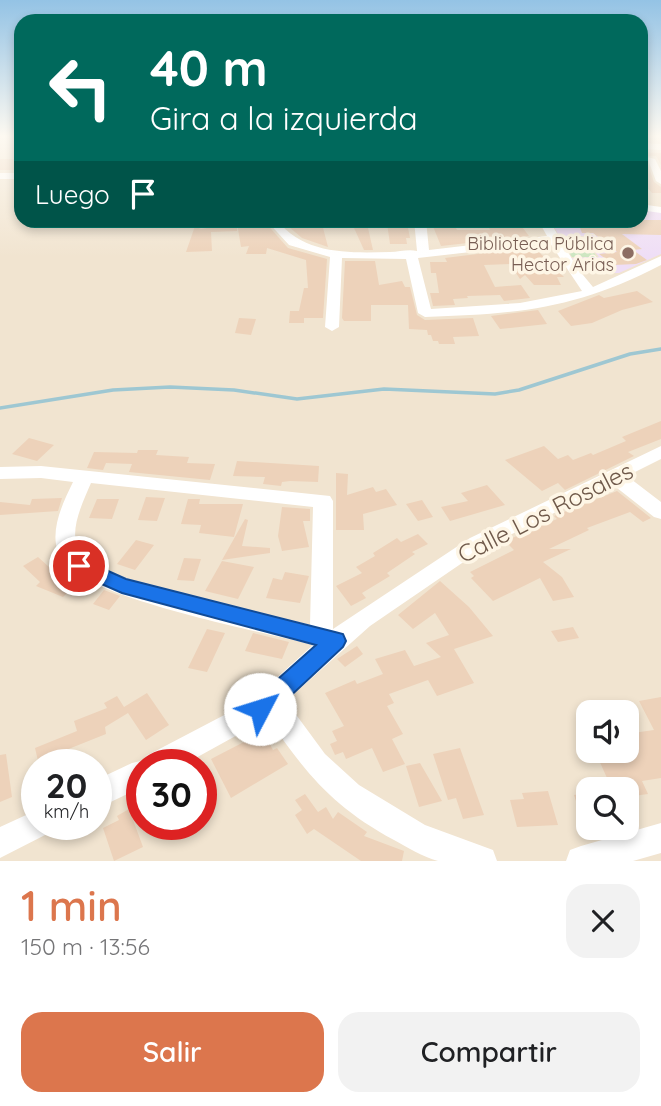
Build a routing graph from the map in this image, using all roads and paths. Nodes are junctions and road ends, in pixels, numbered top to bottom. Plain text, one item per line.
1 (277, 228) edge
2 (419, 228) edge
3 (547, 228) edge
4 (553, 239) junction
5 (417, 253) junction
6 (336, 254) junction
7 (661, 260) edge
8 (590, 292) junction
9 (332, 327) dead end
10 (661, 452) edge
11 (0, 473) edge
12 (85, 477) junction
13 (615, 477) junction
14 (661, 512) edge
15 (328, 639) junction
16 (271, 700) junction
17 (188, 749) edge
18 (21, 832) edge
19 (661, 838) edge
20 (0, 843) edge
21 (482, 861) edge
22 (581, 861) edge

1 - 6 street
2 - 5 street
3 - 4 street
4 - 5 street
4 - 8 street
5 - 6 street
5 - 8 street
6 - 9 street
7 - 8 street
10 - 13 street, Calle Los Rosales
11 - 12 street
12 - 15 street
12 - 15 street
13 - 14 street
13 - 15 street, Calle Los Rosales
15 - 16 street, Calle Los Rosales
16 - 17 street, Calle Los Rosales
16 - 21 street
18 - 20 street
19 - 22 street

